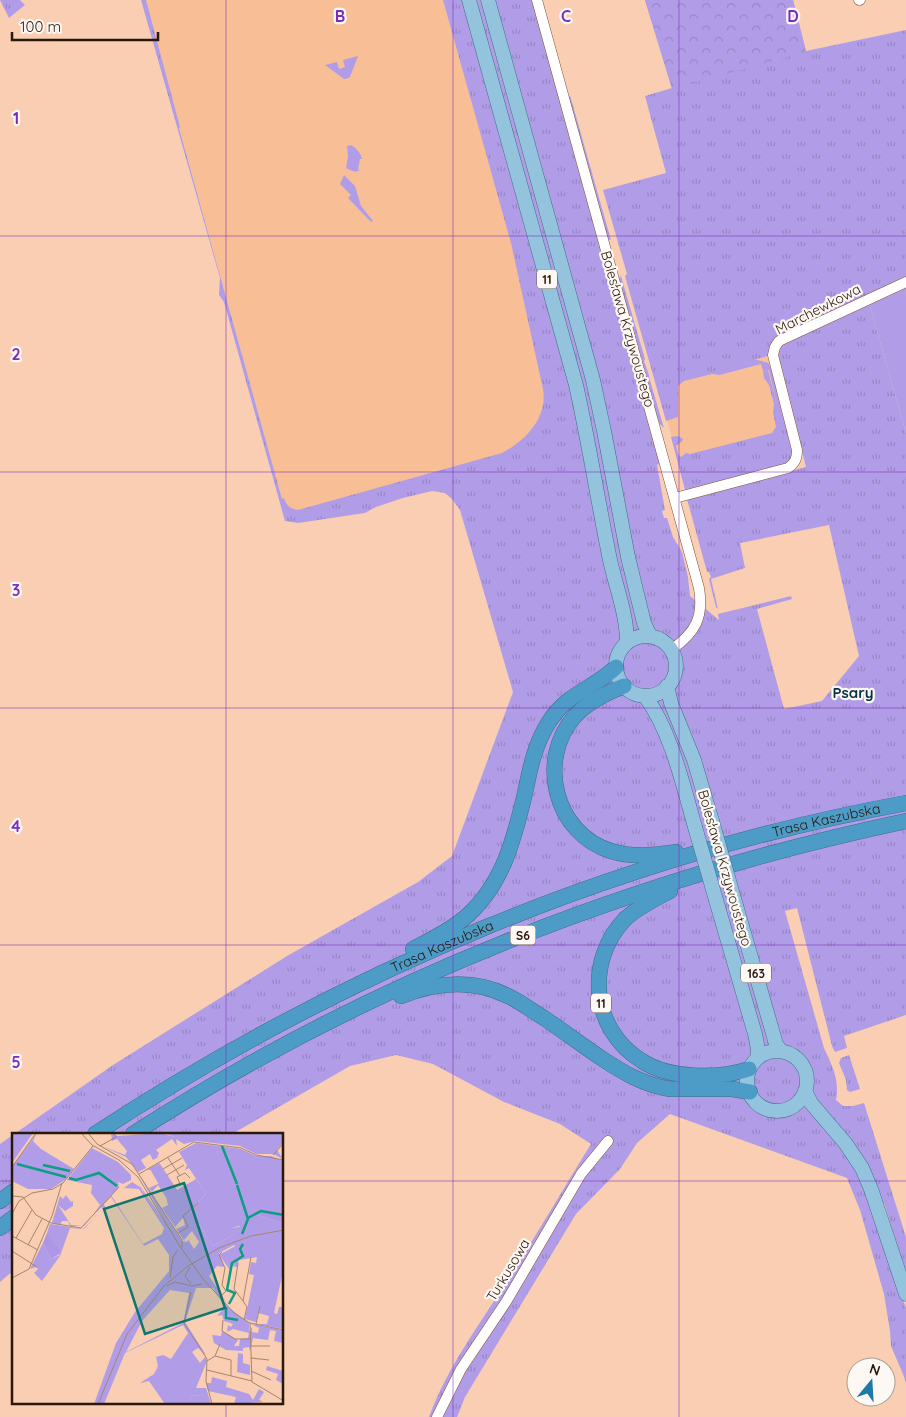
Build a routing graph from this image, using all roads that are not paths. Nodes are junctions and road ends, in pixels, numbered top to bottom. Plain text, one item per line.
1 (469, 0) edge
2 (488, 0) edge
3 (537, 0) edge
4 (906, 282) edge
5 (675, 498) junction
6 (650, 636) junction
7 (627, 642) junction
8 (671, 650) junction
9 (616, 667) junction
10 (624, 686) junction
11 (667, 686) junction
12 (645, 696) junction
13 (906, 803) edge
14 (906, 821) edge
15 (722, 846) junction
16 (705, 872) junction
17 (373, 977) junction
18 (347, 1012) junction
19 (782, 1051) junction
20 (754, 1063) junction
21 (805, 1091) junction
22 (750, 1092) junction
23 (791, 1107) junction
24 (96, 1133) edge
25 (135, 1133) edge
26 (838, 1135) junction
27 (608, 1141) dead end
28 (12, 1192) edge
29 (0, 1201) edge
30 (12, 1219) edge
31 (0, 1228) edge
32 (905, 1290) edge
33 (437, 1417) edge

1 - 7 main road, 11
2 - 6 main road, 11
3 - 5 street, Bolesława Krzywoustego
4 - 5 street, Marchewkowa
5 - 8 street, Bolesława Krzywoustego
6 - 7 main road
6 - 8 main road
7 - 9 main road
8 - 11 main road
9 - 10 main road
9 - 17 highway
10 - 12 main road
10 - 15 highway
11 - 12 main road
11 - 19 main road, Bolesława Krzywoustego / 163, bridge
12 - 20 main road, Bolesława Krzywoustego, bridge
13 - 15 highway, Trasa Kaszubska / S6
14 - 16 highway, Trasa Kaszubska / S6
15 - 17 highway, Trasa Kaszubska / S6
16 - 18 highway, Trasa Kaszubska / S6
16 - 20 highway, 11
17 - 24 highway, Trasa Kaszubska / S6
18 - 22 highway
18 - 25 highway, Trasa Kaszubska / S6
19 - 20 main road
19 - 21 main road
20 - 22 main road
21 - 23 main road
21 - 26 main road
22 - 23 main road
23 - 26 main road
26 - 32 main road
27 - 33 street, Turkusowa
28 - 29 highway
30 - 31 highway

